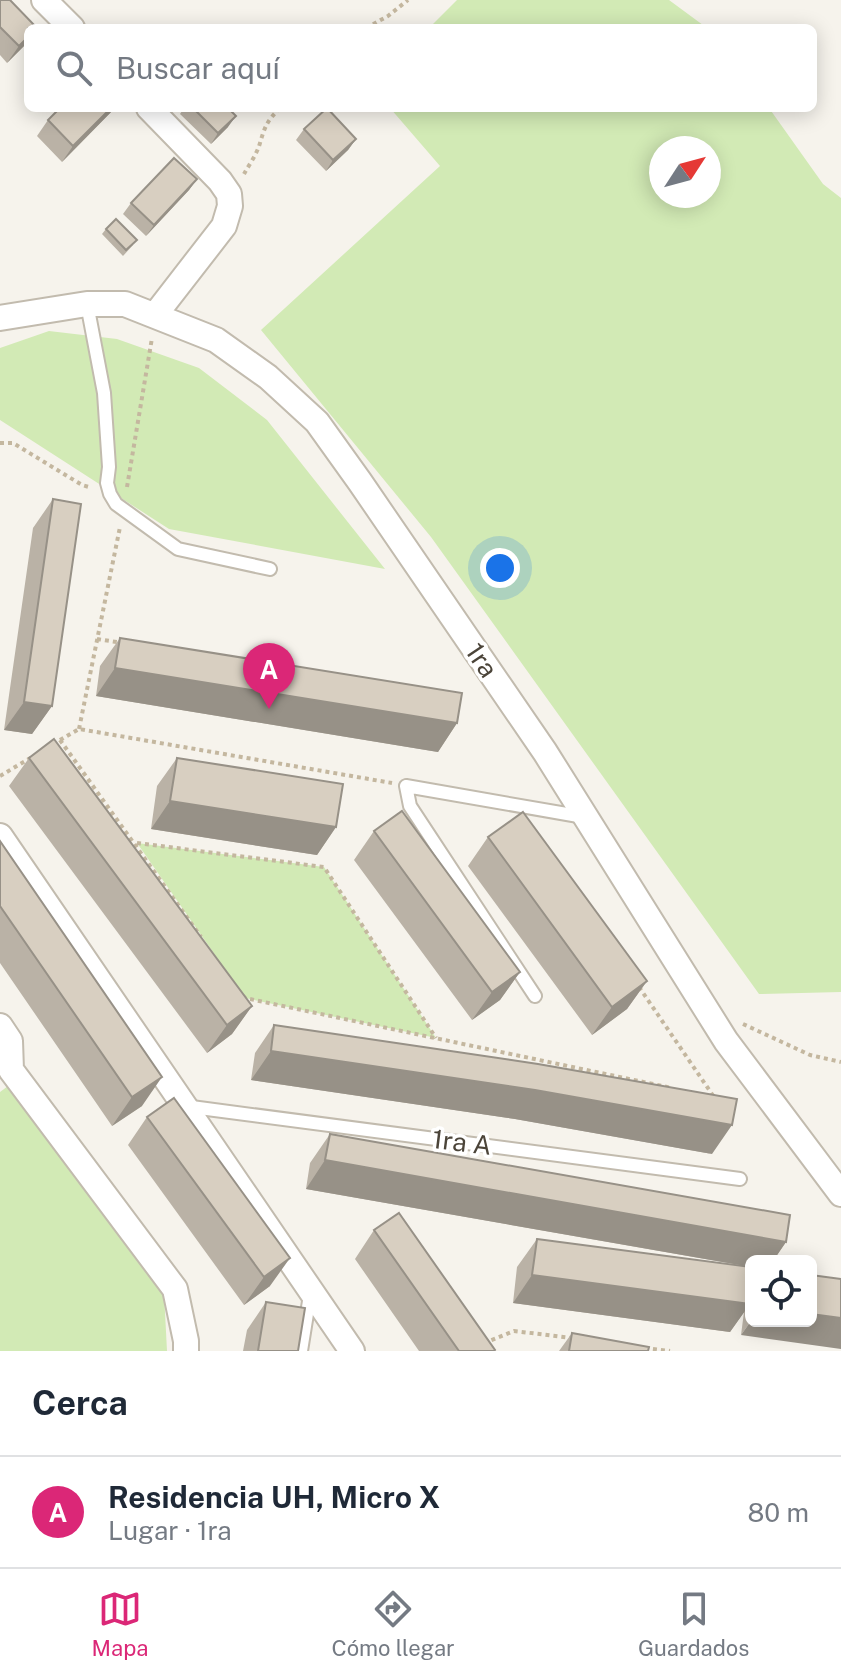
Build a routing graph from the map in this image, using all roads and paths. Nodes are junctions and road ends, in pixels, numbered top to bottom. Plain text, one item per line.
1 (44, 0) edge
2 (408, 0) edge
3 (68, 24) edge
4 (373, 24) edge
5 (153, 112) edge
6 (276, 112) edge
7 (229, 194) junction
8 (87, 304) junction
9 (155, 315) junction
10 (0, 318) edge
11 (0, 443) edge
12 (110, 494) junction
13 (270, 569) dead end
14 (97, 639) dead end
15 (128, 644) edge
16 (36, 755) edge
17 (0, 776) edge
18 (406, 786) junction
19 (585, 817) junction
20 (0, 836) edge
21 (137, 843) dead end
22 (208, 947) edge
23 (636, 982) edge
24 (236, 986) edge
25 (535, 996) dead end
26 (705, 1007) junction
27 (0, 1026) edge
28 (436, 1038) junction
29 (841, 1062) edge
30 (6, 1074) edge
31 (683, 1090) edge
32 (698, 1093) edge
33 (184, 1106) junction
34 (740, 1179) dead end
35 (841, 1194) edge
36 (310, 1290) junction
37 (576, 1339) edge
38 (478, 1346) edge
39 (639, 1347) edge
40 (186, 1351) edge
41 (301, 1351) edge
42 (352, 1351) edge
43 (670, 1351) edge

1 - 3 street
2 - 4 path
5 - 7 street
6 - 7 path
7 - 9 street
8 - 9 street, 1ra
8 - 10 street, 1ra
8 - 12 lane
9 - 19 street, 1ra
11 - 12 path
12 - 13 lane
14 - 15 path
16 - 17 path
18 - 19 lane
18 - 22 path
18 - 25 lane
19 - 26 street, 1ra
20 - 33 street
21 - 28 path
23 - 32 path
24 - 28 path
26 - 29 path
26 - 35 street, 1ra
27 - 30 street
28 - 31 path
30 - 40 street
33 - 34 lane, 1ra A
33 - 36 street
36 - 41 lane
36 - 42 street
37 - 38 path
39 - 43 path

